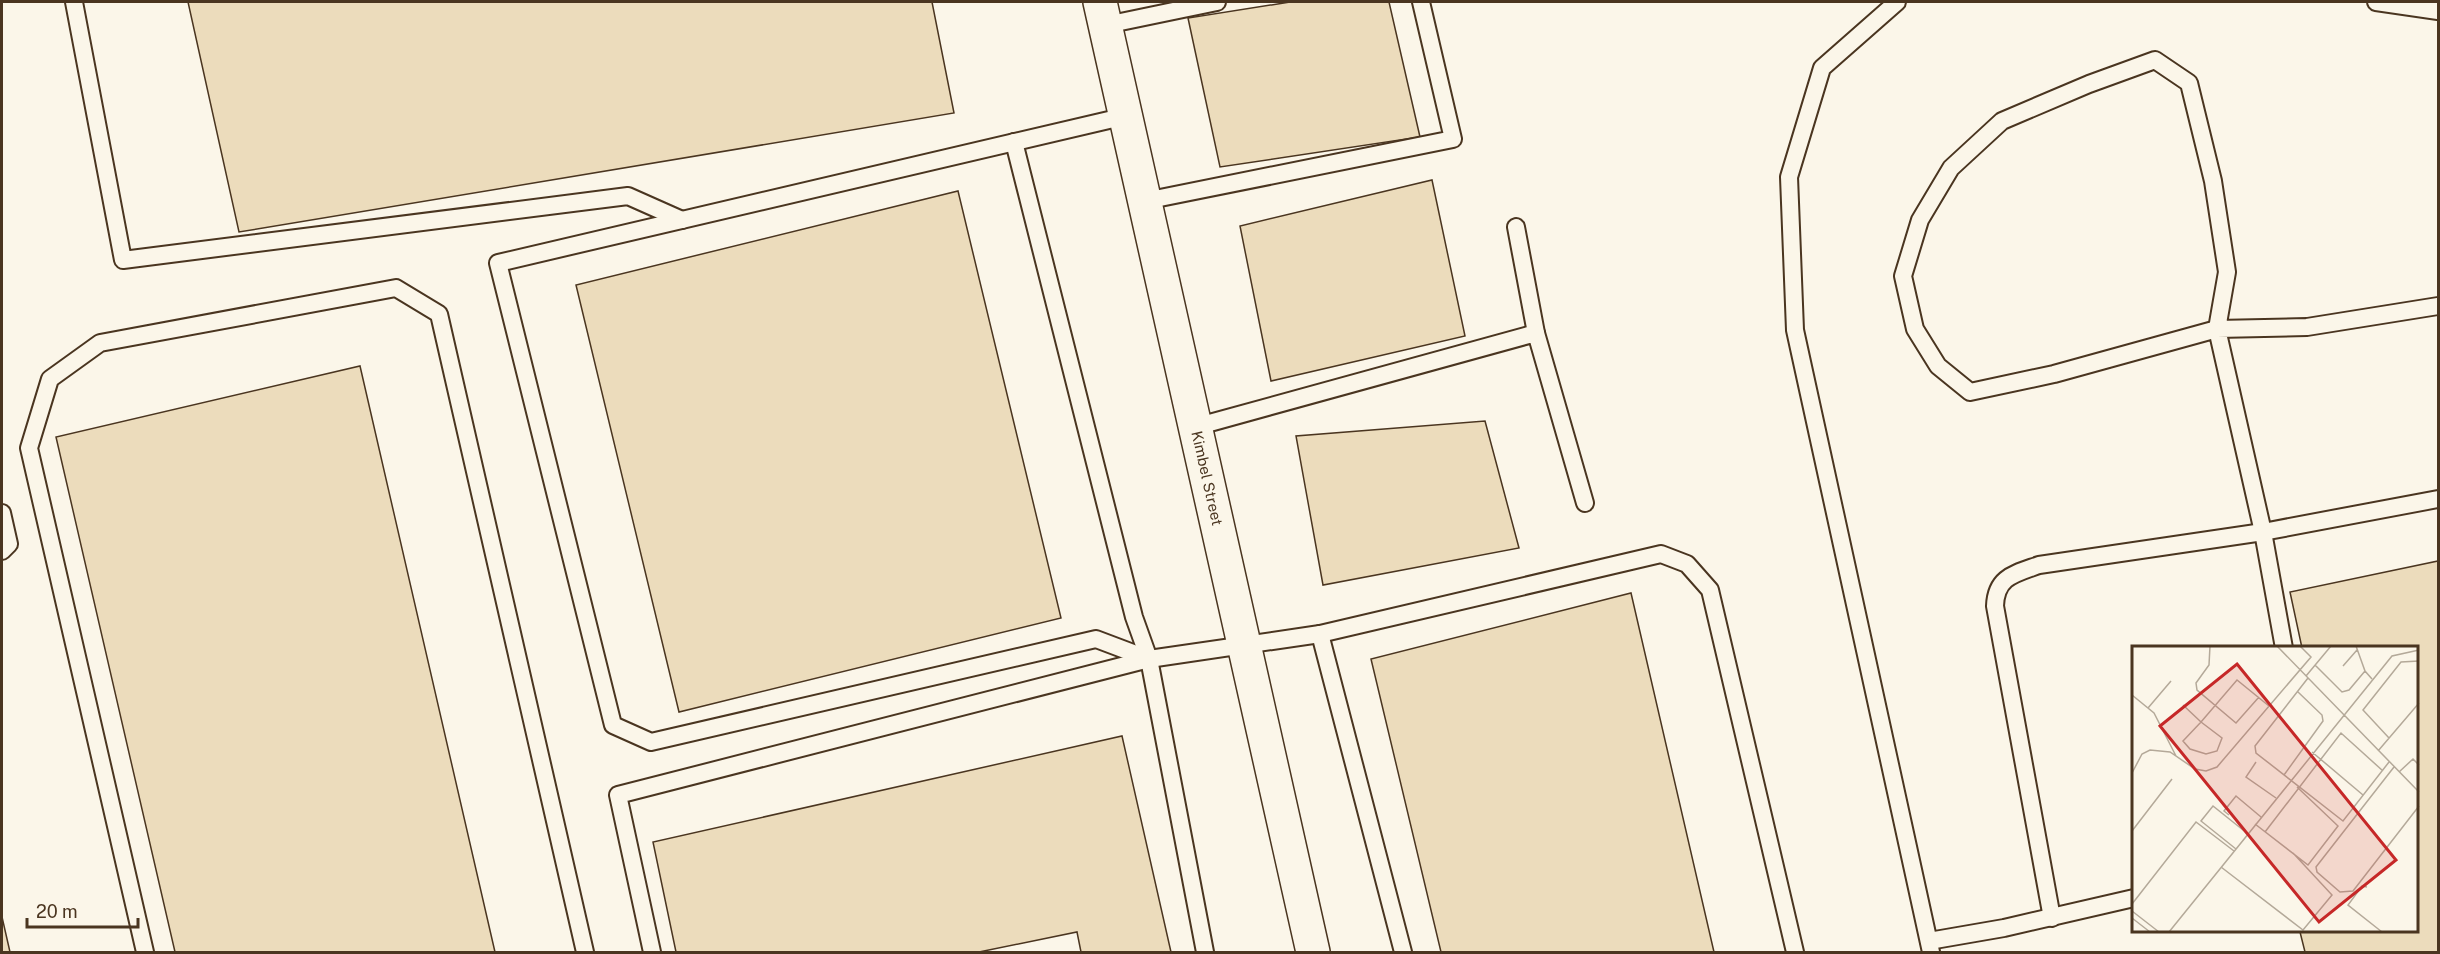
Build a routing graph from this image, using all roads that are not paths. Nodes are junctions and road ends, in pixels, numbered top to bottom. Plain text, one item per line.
1 (74, 2) edge
2 (1217, 2) edge
3 (1420, 2) edge
4 (1897, 2) edge
5 (2376, 2) edge
6 (2439, 11) edge
7 (1103, 13) edge
8 (1126, 116) junction
9 (1014, 142) junction
10 (1145, 201) junction
11 (682, 220) junction
12 (1516, 227) dead end
13 (2439, 306) edge
14 (2217, 329) junction
15 (1536, 333) junction
16 (1195, 427) junction
17 (2439, 499) edge
18 (1585, 503) dead end
19 (2, 513) edge
20 (2263, 532) junction
21 (2, 551) edge
22 (1320, 634) junction
23 (1245, 644) junction
24 (2284, 646) edge
25 (1149, 659) junction
26 (2132, 898) edge
27 (2052, 918) junction
28 (1930, 947) edge
29 (145, 952) edge
30 (585, 952) edge
31 (652, 952) edge
32 (1205, 952) edge
33 (1313, 952) edge
34 (1403, 952) edge
35 (1795, 952) edge

1 - 11 lane
2 - 7 lane
3 - 10 lane
4 - 28 lane
5 - 6 lane
7 - 8 street, Kimbel Street
8 - 9 lane
8 - 10 street, Kimbel Street
9 - 11 lane
9 - 25 lane
10 - 16 street, Kimbel Street
11 - 25 lane
12 - 15 lane
13 - 14 lane
14 - 14 lane
14 - 20 lane
15 - 16 lane
15 - 18 lane
16 - 23 street, Kimbel Street
17 - 20 lane
19 - 21 lane
20 - 24 lane
20 - 27 lane
22 - 23 lane
22 - 34 lane
22 - 35 lane
23 - 25 lane
23 - 33 street, Kimbel Street
25 - 31 lane
25 - 32 lane
26 - 27 lane
27 - 28 lane
29 - 30 lane

